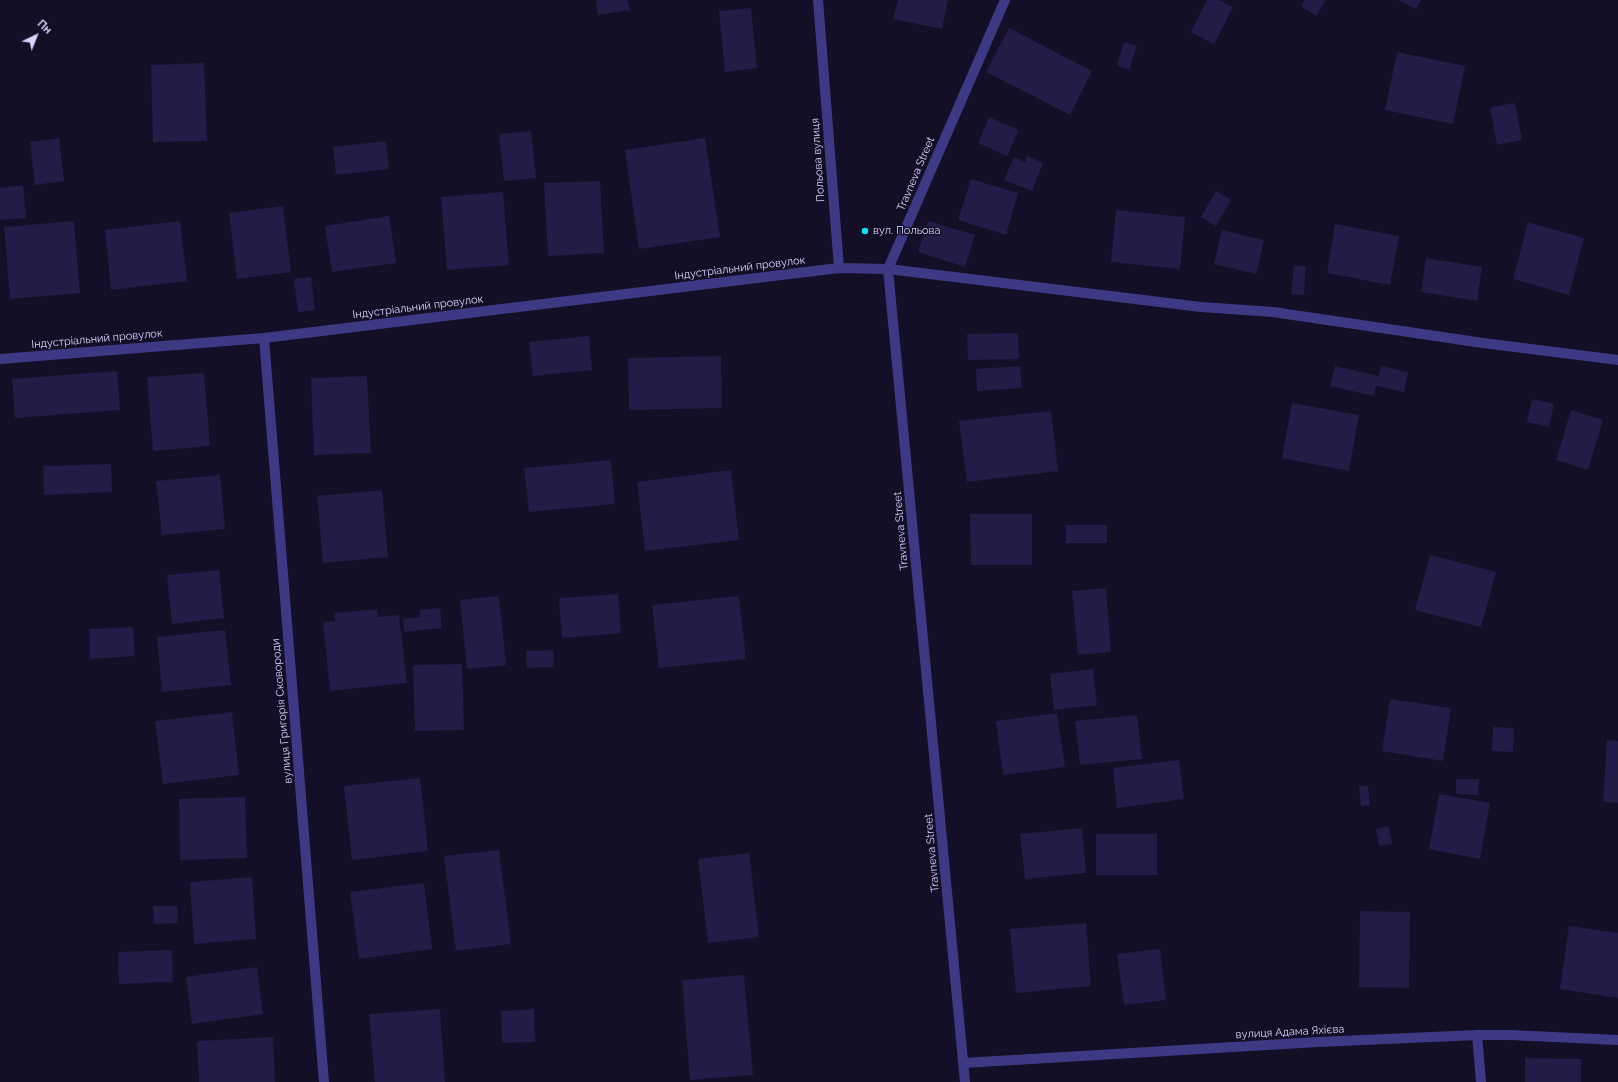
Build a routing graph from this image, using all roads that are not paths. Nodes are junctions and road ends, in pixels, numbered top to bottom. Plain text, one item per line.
1 (818, 0) edge
2 (1005, 0) edge
3 (839, 268) junction
4 (888, 269) junction
5 (264, 338) junction
6 (0, 359) edge
7 (1618, 360) edge
8 (1476, 1035) junction
9 (1618, 1040) edge
10 (964, 1063) junction
11 (324, 1082) edge
12 (965, 1082) edge
13 (1482, 1082) edge

1 - 3 street, Польова вулиця
2 - 4 street, Travneva Street
3 - 4 street
3 - 5 street, Індустріальний провулок
4 - 7 street
4 - 10 street, Travneva Street
5 - 6 street, Індустріальний провулок
5 - 11 street, вулиця Григорія Сковороди
8 - 9 street, вулиця Адама Яхієва
8 - 10 street, вулиця Адама Яхієва
8 - 13 street
10 - 12 street, Travneva Street

